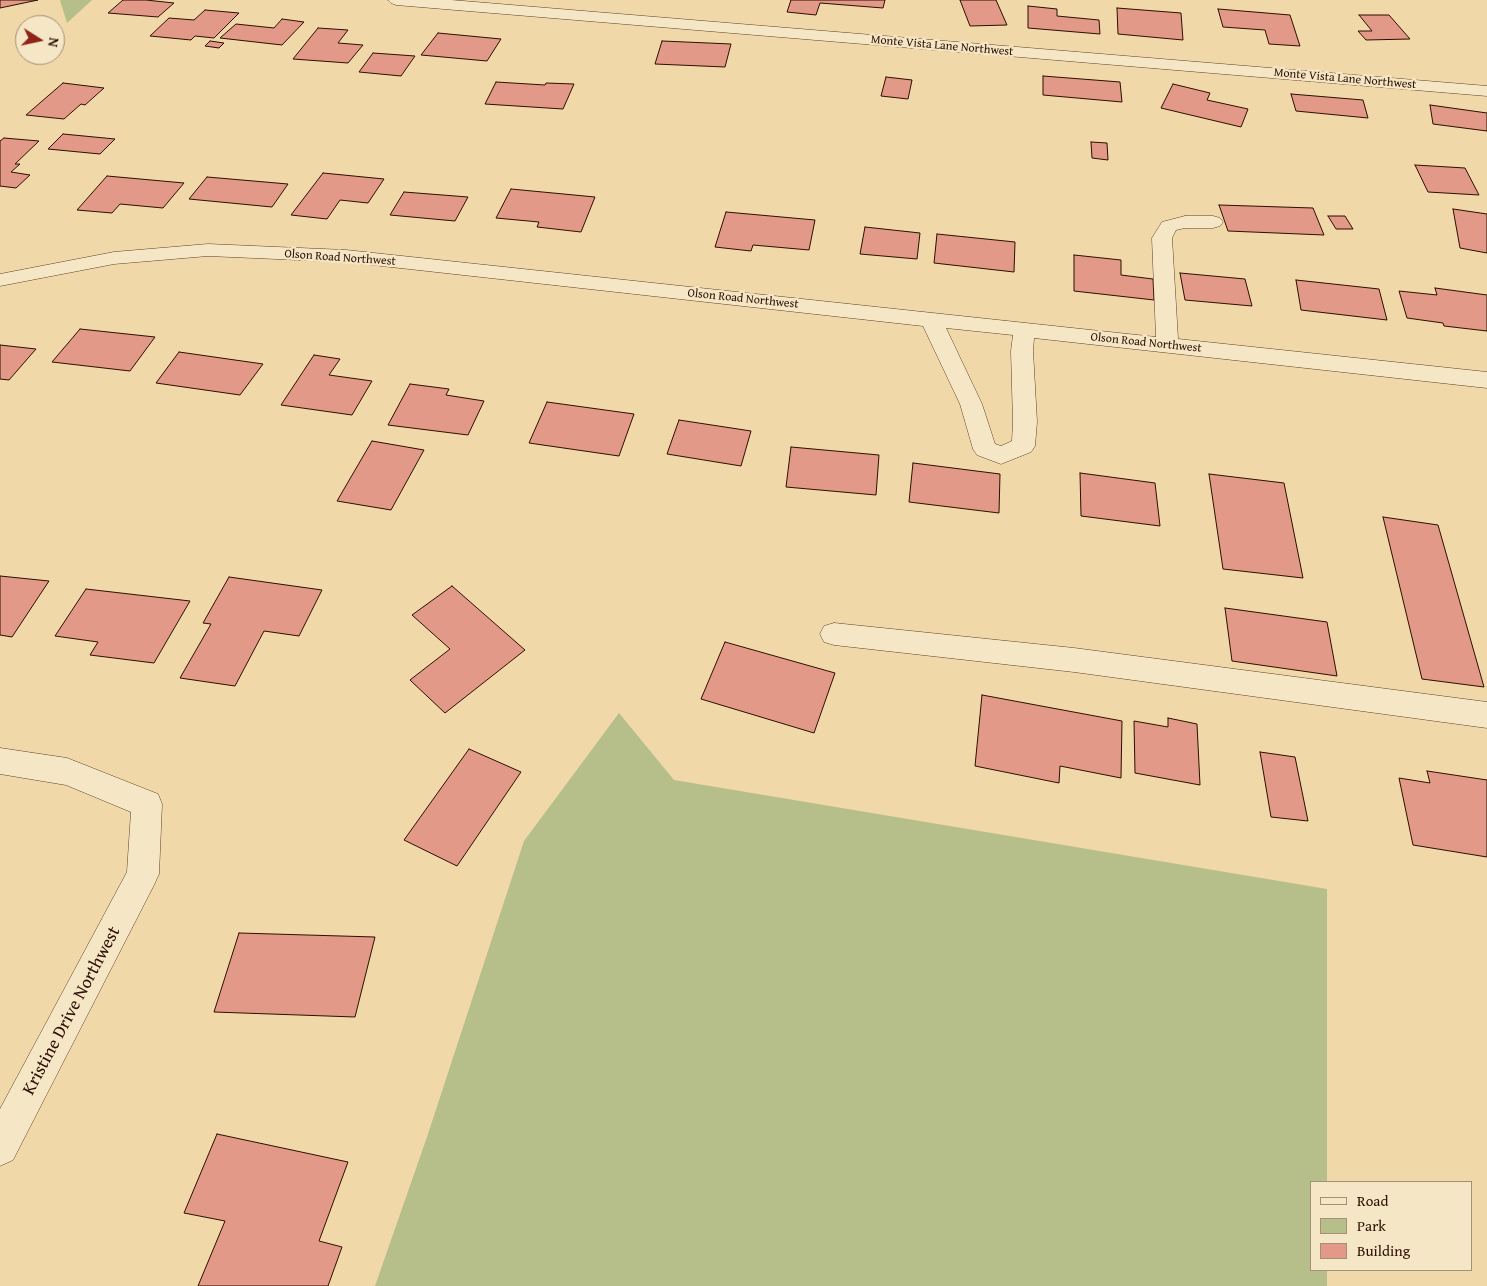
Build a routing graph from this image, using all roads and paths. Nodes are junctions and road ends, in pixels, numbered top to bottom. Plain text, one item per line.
1 (396, 0) edge
2 (427, 1) edge
3 (1487, 91) edge
4 (1213, 222) dead end
5 (0, 280) edge
6 (931, 320) junction
7 (1024, 330) junction
8 (1167, 345) junction
9 (1487, 380) edge
10 (834, 634) dead end
11 (1487, 715) edge
12 (0, 761) edge
13 (0, 1147) edge

1 - 2 street, Monte Vista Lane Northwest
2 - 3 street, Monte Vista Lane Northwest
4 - 8 street
5 - 6 street, Olson Road Northwest
6 - 7 street, Olson Road Northwest
6 - 7 street
7 - 8 street, Olson Road Northwest
8 - 9 street, Olson Road Northwest
10 - 11 street
12 - 13 street, Kristine Drive Northwest

